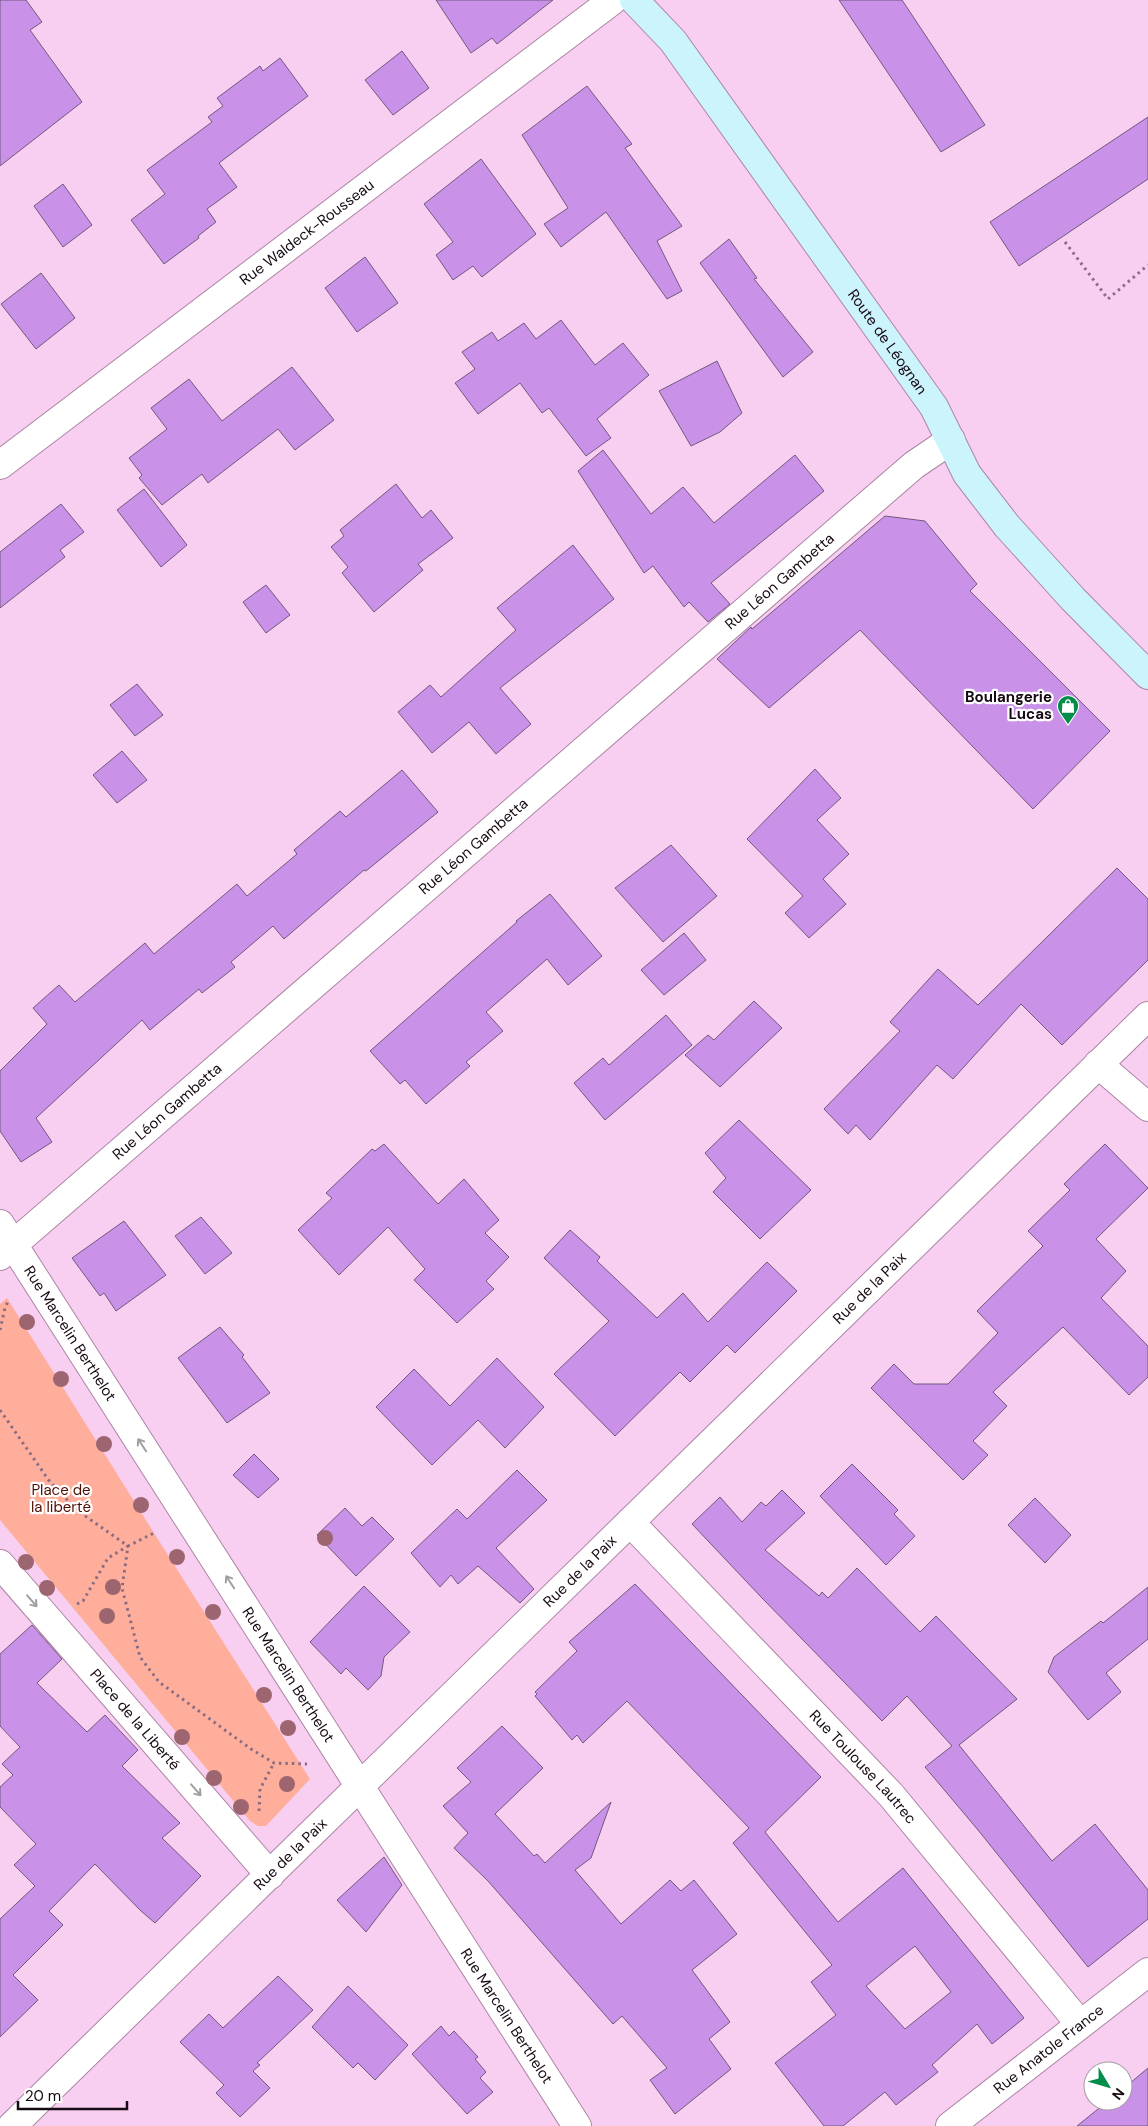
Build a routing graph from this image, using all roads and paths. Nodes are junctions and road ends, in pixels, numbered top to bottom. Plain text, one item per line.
1 (613, 0) edge
2 (634, 0) edge
3 (1066, 242) dead end
4 (1148, 265) edge
5 (950, 440) junction
6 (0, 464) edge
7 (1148, 675) edge
8 (1148, 1016) edge
9 (1098, 1064) junction
10 (1148, 1107) edge
11 (4, 1242) edge
12 (0, 1410) edge
13 (630, 1522) junction
14 (154, 1533) dead end
15 (128, 1546) junction
16 (0, 1564) edge
17 (71, 1606) dead end
18 (335, 1747) junction
19 (274, 1763) junction
20 (360, 1785) junction
21 (248, 1850) junction
22 (270, 1875) junction
23 (1148, 1972) edge
24 (1080, 2024) junction
25 (12, 2126) edge
26 (577, 2126) edge
27 (950, 2126) edge

1 - 6 street, Rue Waldeck-Rousseau
2 - 5 main road, Route de Léognan
3 - 4 path
5 - 7 main road, Route de Léognan
5 - 11 street, Rue Léon Gambetta
8 - 9 street, Rue de la Paix
9 - 10 street
9 - 13 street, Rue de la Paix
18 -> 11 street, Rue Marcelin Berthelot
12 - 15 path
13 - 20 street, Rue de la Paix
13 - 24 street, Rue Toulouse Lautrec
14 - 15 path
15 - 17 path
15 - 19 path
16 -> 21 street, Place de la Liberté
18 - 19 path
18 - 20 street, Rue Marcelin Berthelot
19 - 21 path
20 - 22 street, Rue de la Paix
20 - 26 street, Rue Marcelin Berthelot
21 - 22 street, Place de la Liberté
22 - 25 street, Rue de la Paix
23 - 24 street, Rue Anatole France
24 - 27 street, Rue Anatole France

